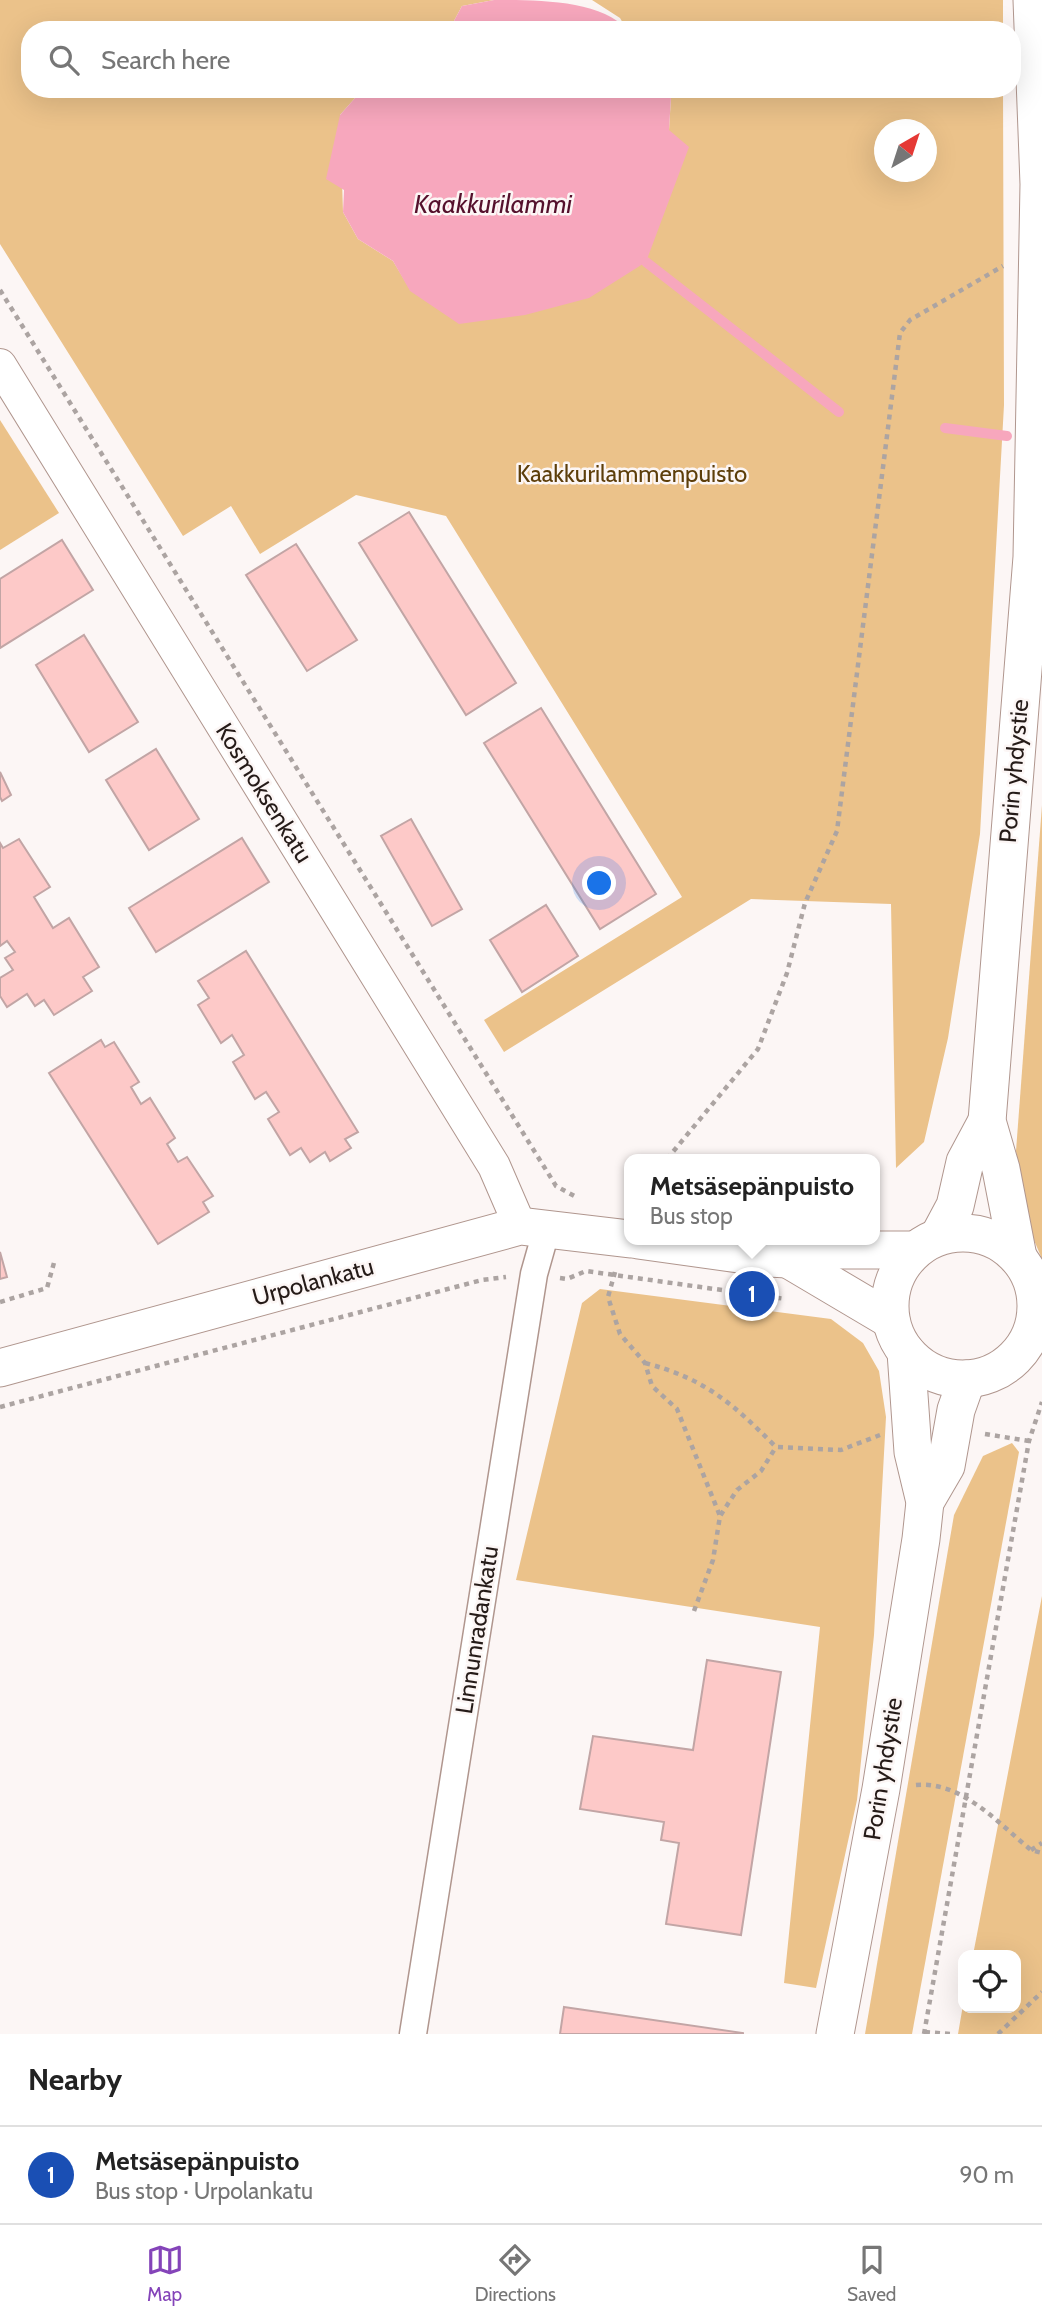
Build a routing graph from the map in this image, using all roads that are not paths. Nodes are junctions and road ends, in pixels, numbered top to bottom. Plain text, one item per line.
1 (1032, 0) edge
2 (0, 365) edge
3 (987, 1121) junction
4 (533, 1227) junction
5 (927, 1243) junction
6 (677, 1245) edge
7 (1018, 1257) junction
8 (788, 1259) junction
9 (620, 1261) edge
10 (1039, 1298) edge
11 (899, 1336) junction
12 (1026, 1361) edge
13 (0, 1368) edge
14 (967, 1379) junction
15 (925, 1502) junction
16 (413, 2034) edge
17 (835, 2034) edge

1 - 3 main road, Porin yhdystie
2 - 4 street, Kosmoksenkatu
3 - 5 main road, Porin yhdystie
3 - 7 main road, Porin yhdystie
4 - 9 main road, Urpolankatu
4 - 13 main road, Urpolankatu
4 - 16 street, Linnunradankatu
5 - 7 main road
5 - 8 main road
5 - 11 main road
6 - 8 main road
7 - 10 main road
8 - 11 main road
10 - 12 main road
11 - 14 main road
11 - 15 main road, Porin yhdystie
12 - 14 main road
14 - 15 main road, Porin yhdystie
15 - 17 main road, Porin yhdystie

